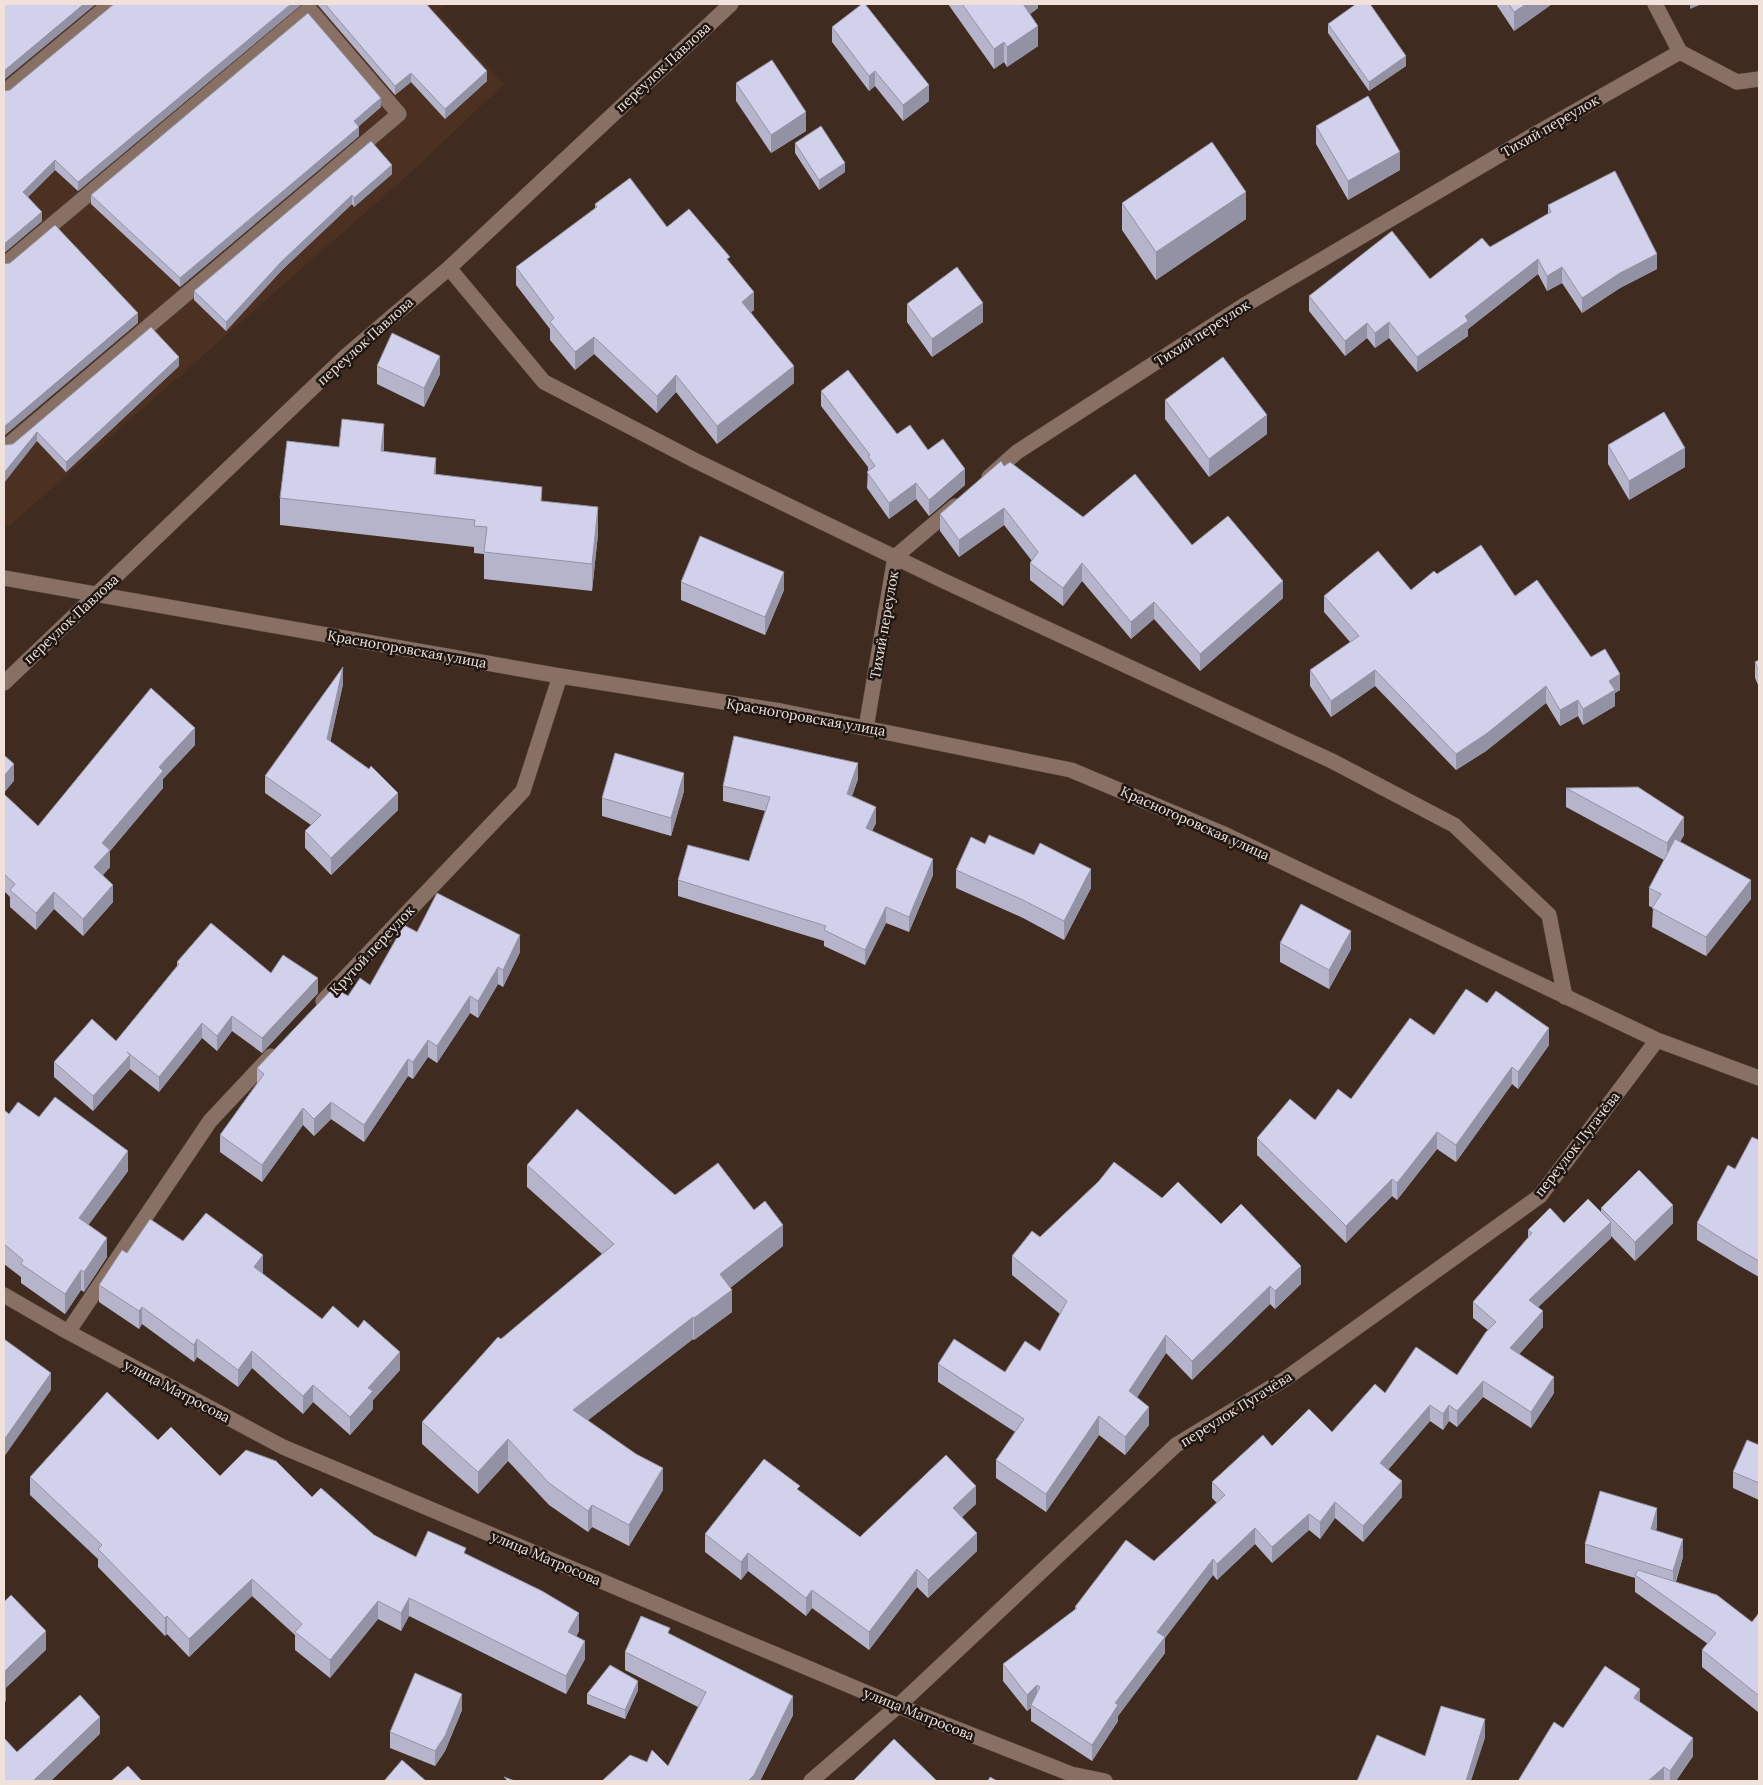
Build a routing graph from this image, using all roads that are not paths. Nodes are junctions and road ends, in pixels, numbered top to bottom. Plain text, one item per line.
1 (110, 4) edge
2 (731, 4) edge
3 (1655, 4) edge
4 (1680, 52) junction
5 (1759, 79) edge
6 (4, 92) edge
7 (4, 265) edge
8 (449, 268) junction
9 (4, 445) edge
10 (981, 483) edge
11 (967, 496) edge
12 (895, 557) junction
13 (5, 580) edge
14 (97, 595) junction
15 (560, 676) junction
16 (4, 683) edge
17 (866, 728) junction
18 (1565, 997) junction
19 (311, 1014) edge
20 (1657, 1040) junction
21 (284, 1042) edge
22 (1759, 1078) edge
23 (4, 1296) edge
24 (68, 1332) junction
25 (898, 1706) junction
26 (811, 1781) edge
27 (1105, 1781) edge

1 - 6 street
2 - 8 street, переулок Павлова
3 - 4 street
4 - 5 street
4 - 10 street, Тихий переулок
7 - 9 street
8 - 12 street
8 - 14 street, переулок Павлова
11 - 12 street, Тихий переулок
12 - 17 street, Тихий переулок
12 - 18 street
13 - 14 street, Красногоровская улица
14 - 15 street, Красногоровская улица
14 - 16 street, переулок Павлова
15 - 17 street, Красногоровская улица
15 - 19 street, Крутой переулок
17 - 18 street, Красногоровская улица
18 - 20 street, Красногоровская улица
20 - 22 street, Красногоровская улица
20 - 25 street, переулок Пугачёва
21 - 24 street
23 - 24 street, улица Матросова
24 - 25 street, улица Матросова
25 - 26 street, переулок Пугачёва
25 - 27 street, улица Матросова

